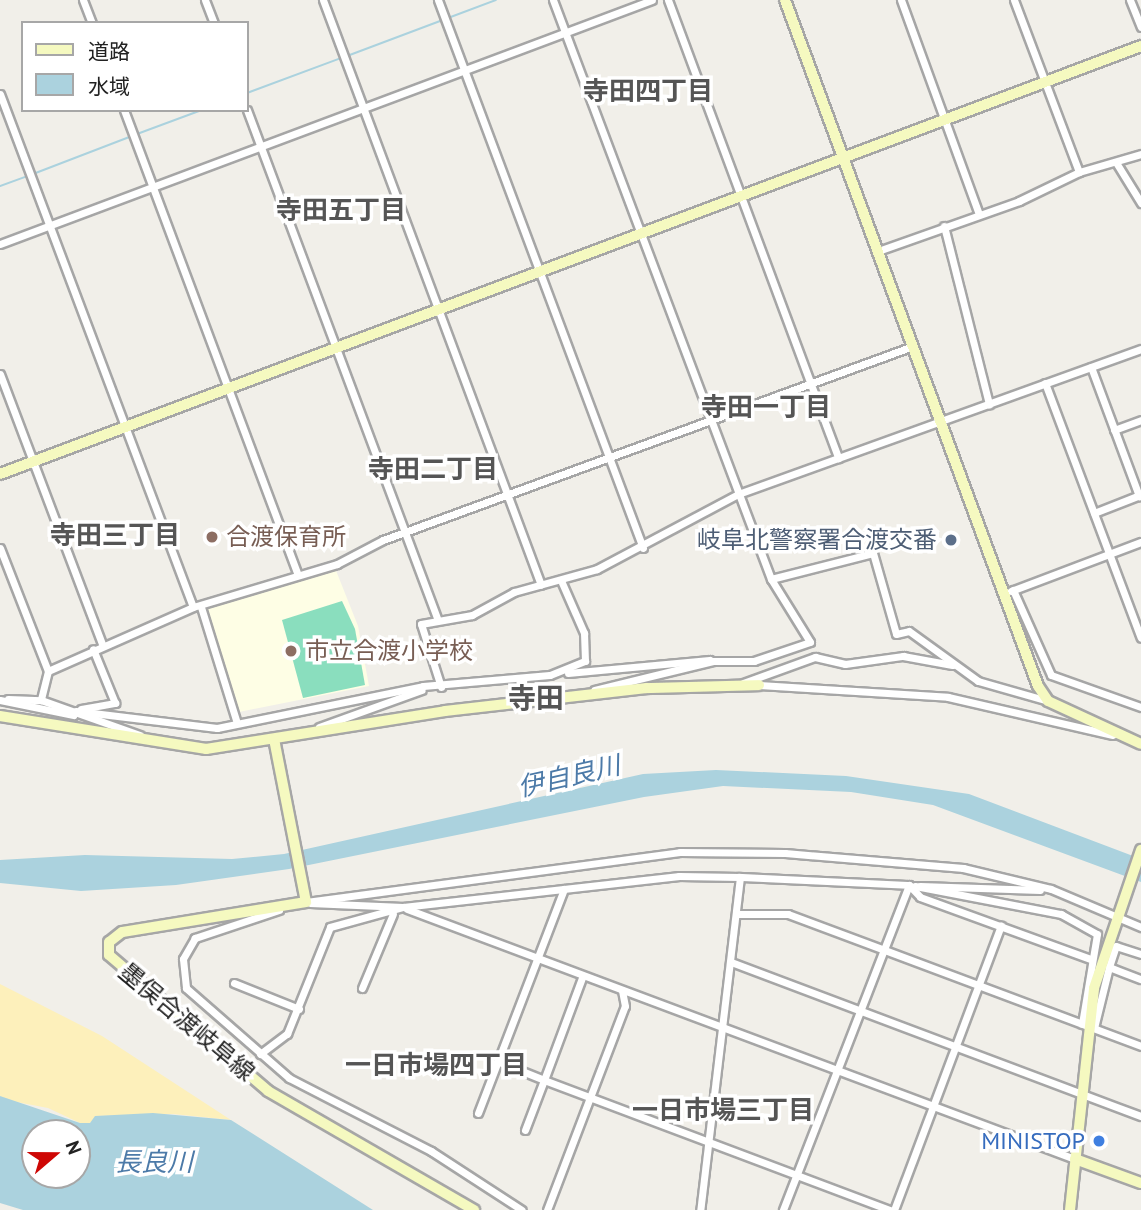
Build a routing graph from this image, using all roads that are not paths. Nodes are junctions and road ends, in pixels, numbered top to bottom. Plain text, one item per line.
1 (83, 0) edge
2 (205, 0) edge
3 (323, 0) edge
4 (438, 0) edge
5 (553, 0) edge
6 (652, 0) edge
7 (668, 0) edge
8 (785, 0) edge
9 (901, 0) edge
10 (1014, 0) edge
11 (1130, 0) edge
12 (91, 21) edge
13 (213, 21) edge
14 (1141, 27) edge
15 (565, 32) junction
16 (1141, 46) edge
17 (465, 69) junction
18 (1045, 82) junction
19 (0, 94) edge
20 (363, 108) junction
21 (125, 112) edge
22 (248, 112) edge
23 (945, 119) junction
24 (260, 147) junction
25 (1141, 154) edge
26 (844, 157) junction
27 (1117, 164) junction
28 (1079, 172) junction
29 (153, 188) junction
30 (741, 195) junction
31 (1141, 203) edge
32 (979, 214) junction
33 (944, 226) junction
34 (49, 227) junction
35 (641, 234) junction
36 (0, 244) edge
37 (878, 251) junction
38 (540, 272) junction
39 (438, 310) junction
40 (913, 345) junction
41 (335, 348) junction
42 (1141, 349) edge
43 (1091, 367) junction
44 (0, 374) edge
45 (1045, 383) junction
46 (811, 384) junction
47 (229, 389) junction
48 (989, 404) junction
49 (941, 420) junction
50 (1141, 420) edge
51 (712, 422) junction
52 (124, 427) junction
53 (1114, 430) junction
54 (838, 458) junction
55 (611, 460) junction
56 (33, 462) junction
57 (0, 474) edge
58 (738, 494) junction
59 (1140, 495) edge
60 (509, 497) junction
61 (1094, 513) junction
62 (405, 533) junction
63 (1141, 542) edge
64 (0, 548) edge
65 (643, 548) junction
66 (1109, 554) junction
67 (298, 575) junction
68 (771, 579) junction
69 (562, 583) junction
70 (541, 585) junction
71 (1010, 591) junction
72 (192, 607) junction
73 (201, 607) junction
74 (437, 618) junction
75 (1141, 638) edge
76 (102, 644) junction
77 (93, 649) junction
78 (713, 661) junction
79 (953, 666) junction
80 (48, 671) junction
81 (550, 675) junction
82 (738, 685) junction
83 (759, 685) joint
84 (437, 686) junction
85 (573, 698) junction
86 (1, 699) edge
87 (41, 700) junction
88 (1048, 701) junction
89 (1141, 707) edge
90 (75, 712) junction
91 (0, 716) edge
92 (237, 723) junction
93 (306, 734) junction
94 (152, 742) junction
95 (275, 743) junction
96 (1139, 743) edge
97 (1141, 850) edge
98 (740, 877) junction
99 (912, 885) junction
100 (564, 889) junction
101 (1051, 889) junction
102 (306, 902) junction
103 (403, 907) junction
104 (280, 910) junction
105 (1118, 911) junction
106 (393, 914) junction
107 (739, 914) junction
108 (1001, 925) junction
109 (1141, 927) edge
110 (883, 950) junction
111 (1141, 954) edge
112 (1090, 959) junction
113 (535, 960) junction
114 (731, 962) junction
115 (1109, 967) junction
116 (582, 978) junction
117 (1141, 979) edge
118 (234, 983) dead end
119 (979, 986) junction
120 (362, 988) dead end
121 (622, 990) junction
122 (299, 1009) junction
123 (863, 1010) junction
124 (1088, 1026) junction
125 (721, 1030) junction
126 (955, 1046) junction
127 (1141, 1046) edge
128 (260, 1054) junction
129 (497, 1061) junction
130 (835, 1073) junction
131 (544, 1080) junction
132 (1082, 1094) junction
133 (590, 1097) junction
134 (933, 1107) junction
135 (478, 1113) dead end
136 (1141, 1116) edge
137 (525, 1130) dead end
138 (708, 1141) junction
139 (1075, 1159) junction
140 (796, 1175) junction
141 (1141, 1183) edge
142 (474, 1210) edge
143 (522, 1210) edge
144 (547, 1210) edge
145 (700, 1210) edge
146 (783, 1210) edge
147 (892, 1210) edge
148 (1070, 1210) edge

1 - 12 street
2 - 13 street
3 - 20 street
4 - 17 street
5 - 15 street
6 - 15 street
7 - 30 street
8 - 26 street
9 - 23 street
10 - 18 street
11 - 14 street
15 - 17 street
15 - 35 street
16 - 18 street
17 - 20 street
17 - 38 street
18 - 23 street
18 - 28 street
19 - 34 street
20 - 24 street
20 - 39 street
21 - 29 street
22 - 24 street
23 - 26 street
23 - 32 street
24 - 29 street
24 - 41 street
25 - 27 street
26 - 30 street
26 - 37 street
27 - 28 street
27 - 31 street
28 - 32 street
29 - 34 street
29 - 47 street
30 - 35 street
30 - 46 street
32 - 33 street
33 - 37 street
33 - 48 street
34 - 36 street
34 - 52 street
35 - 38 street
35 - 51 street
37 - 40 street
38 - 39 street
38 - 55 street
39 - 41 street
39 - 60 street
40 - 46 street
40 - 49 street
41 - 47 street
41 - 62 street
42 - 43 street
43 - 45 street
43 - 53 street
44 - 56 street
45 - 48 street
45 - 61 street
46 - 51 street
46 - 54 street
47 - 52 street
47 - 67 street
48 - 49 street
49 - 54 street
49 - 71 street
50 - 53 street
51 - 55 street
51 - 58 street
52 - 56 street
52 - 72 street
53 - 59 street
54 - 58 street
55 - 60 street
55 - 65 street
56 - 57 street
56 - 76 street
58 - 65 street
58 - 68 street
59 - 61 street
60 - 62 street
60 - 70 street
61 - 66 street
62 - 67 street
62 - 74 street
63 - 66 street
64 - 80 street
65 - 69 street
66 - 71 street
66 - 75 street
67 - 73 street
68 - 78 street
68 - 79 street
69 - 70 street
69 - 81 street
70 - 74 street
71 - 88 street
71 - 89 street
72 - 73 street
72 - 76 street
73 - 92 street
74 - 84 street
76 - 77 street
77 - 80 street
77 - 90 street
78 - 81 street
78 - 85 street
79 - 82 street
79 - 88 street
80 - 87 street
81 - 84 street
82 - 83 street
82 - 85 street
83 - 96 street
84 - 92 street
84 - 93 street
85 - 93 street
86 - 87 street
86 - 90 street
87 - 90 street
88 - 96 street
90 - 92 street
90 - 94 street
91 - 94 street
93 - 95 street
94 - 95 street
95 - 102 street
97 - 105 street
98 - 99 street
98 - 100 street
98 - 107 street
99 - 101 street
99 - 108 street
99 - 110 street
99 - 112 street
100 - 103 street
100 - 113 street
101 - 102 street
101 - 105 street
102 - 103 street
102 - 104 street, 墨俣合渡岐阜線
103 - 106 street
103 - 113 street
104 - 128 street
104 - 142 street, 墨俣合渡岐阜線
105 - 109 street
105 - 124 street
106 - 120 street
106 - 122 street
107 - 110 street
107 - 114 street
108 - 112 street
108 - 119 street
110 - 119 street
110 - 123 street
111 - 115 street
112 - 124 street
113 - 116 street
113 - 129 street
114 - 123 street
114 - 125 street
115 - 117 street
115 - 124 street
116 - 121 street
116 - 131 street
118 - 122 street
119 - 124 street
119 - 126 street
121 - 125 street
121 - 133 street
122 - 128 street
123 - 126 street
123 - 130 street
124 - 127 street
124 - 132 street
125 - 130 street
125 - 138 street
126 - 132 street
126 - 134 street
128 - 143 street
129 - 131 street
129 - 135 street
130 - 134 street
130 - 140 street
131 - 133 street
131 - 137 street
132 - 136 street
132 - 139 street
133 - 138 street
133 - 144 street
134 - 139 street
134 - 147 street
138 - 140 street
138 - 145 street
139 - 141 street
139 - 148 street
140 - 146 street
140 - 147 street

